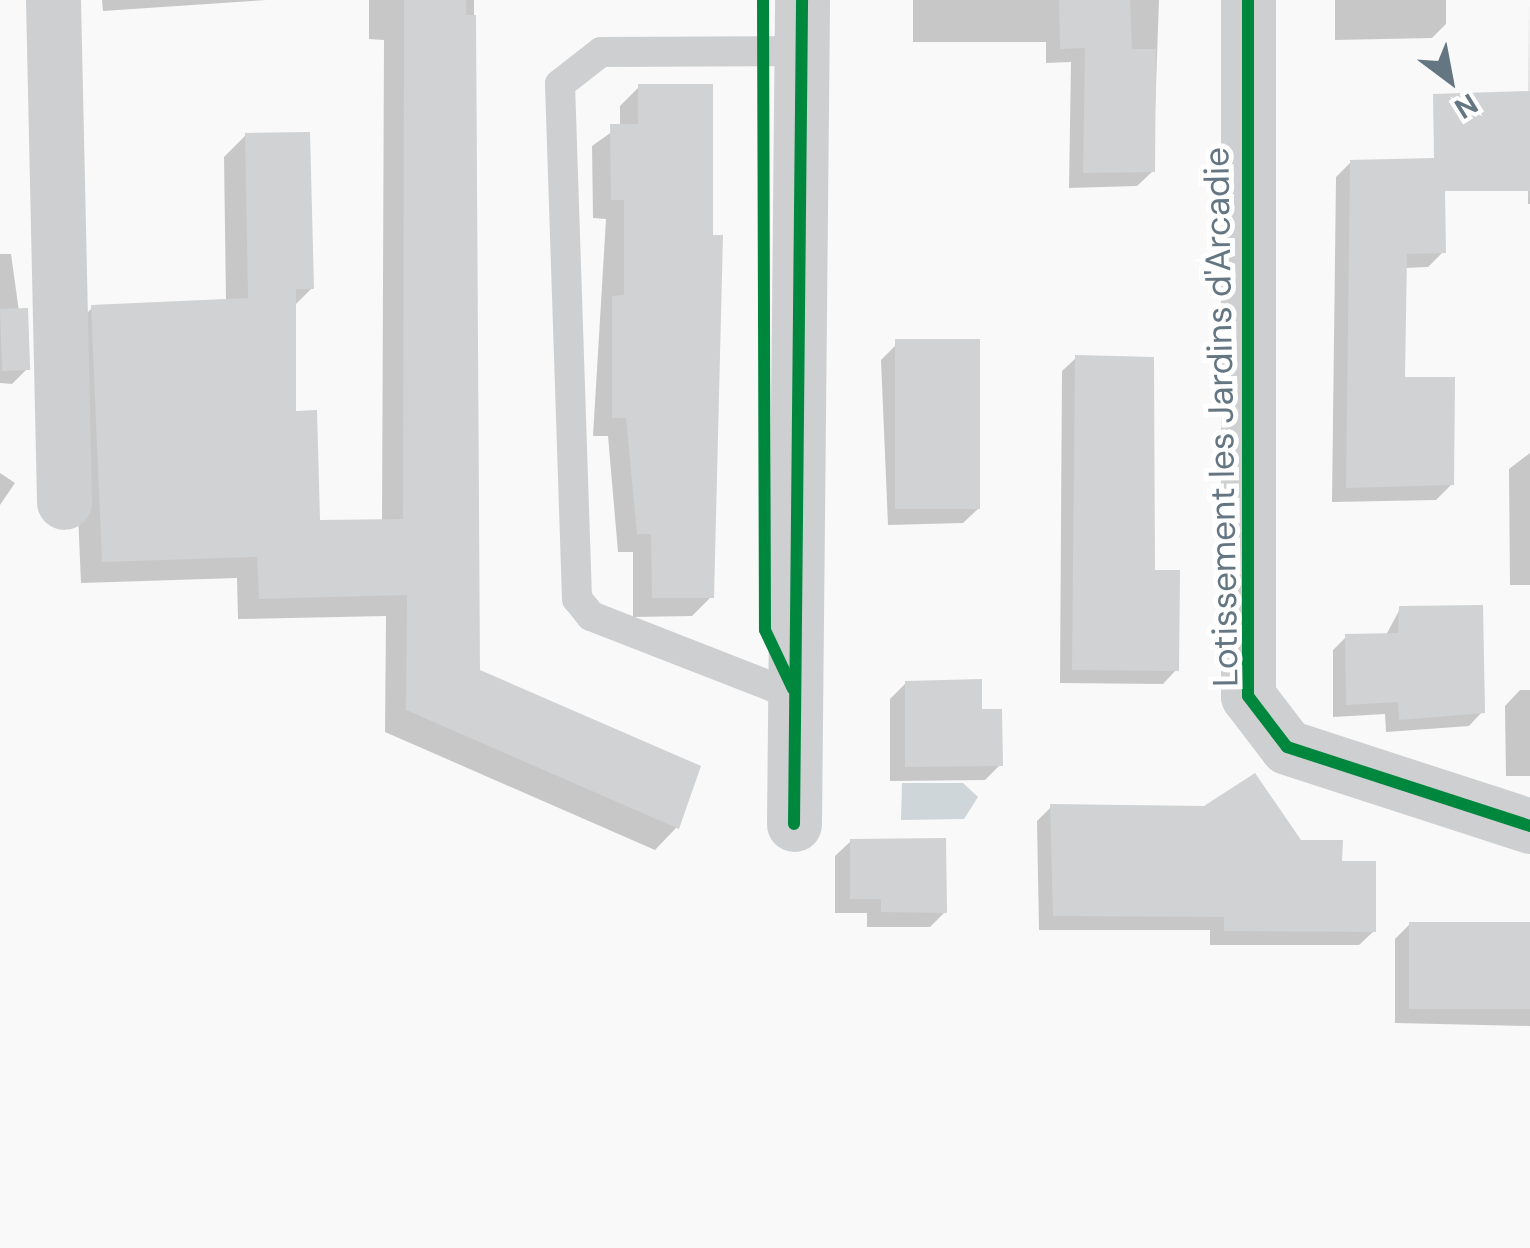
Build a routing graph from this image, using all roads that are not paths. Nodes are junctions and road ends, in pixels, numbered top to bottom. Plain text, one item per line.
1 (53, 0) edge
2 (1248, 0) edge
3 (802, 26) edge
4 (64, 502) dead end
5 (796, 696) junction
6 (794, 824) dead end
7 (1530, 826) edge

1 - 4 street
2 - 7 street, Lotissement les Jardins d'Arcadie
3 - 5 street
3 - 5 lane
5 - 6 street

